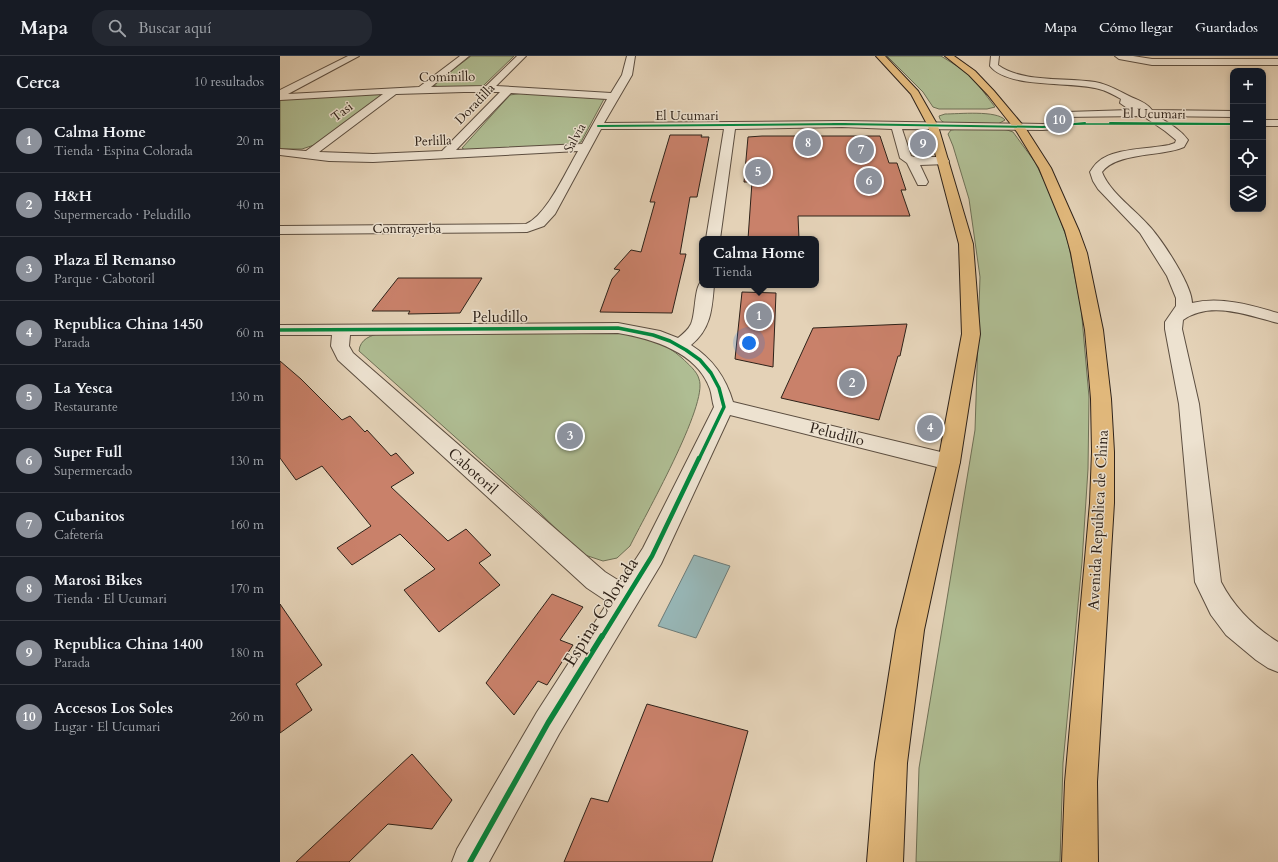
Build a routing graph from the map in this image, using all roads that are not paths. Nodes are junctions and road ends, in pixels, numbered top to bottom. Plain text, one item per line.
1 (355, 56) edge
2 (465, 56) edge
3 (522, 56) edge
4 (631, 56) edge
5 (880, 56) edge
6 (949, 56) edge
7 (995, 56) edge
8 (1237, 56) edge
9 (1268, 56) edge
10 (1117, 57) edge
11 (1278, 61) edge
12 (1152, 62) junction
13 (1248, 62) junction
14 (1139, 69) dead end
15 (1278, 69) edge
16 (488, 89) junction
17 (421, 90) junction
18 (508, 90) junction
19 (393, 91) junction
20 (280, 95) edge
21 (614, 96) junction
22 (912, 112) dead end
23 (990, 112) dead end
24 (1145, 113) junction
25 (759, 114) dead end
26 (876, 114) dead end
27 (1230, 114) edge
28 (1266, 114) edge
29 (1278, 114) edge
30 (603, 115) junction
31 (617, 115) dead end
32 (932, 117) junction
33 (1015, 117) junction
34 (774, 120) junction
35 (856, 120) junction
36 (1070, 122) junction
37 (1266, 123) edge
38 (1278, 123) edge
39 (1160, 124) junction
40 (1230, 124) edge
41 (598, 126) junction
42 (730, 126) junction
43 (896, 126) junction
44 (586, 147) junction
45 (280, 152) edge
46 (308, 155) junction
47 (446, 155) junction
48 (912, 161) junction
49 (943, 161) junction
50 (922, 182) dead end
51 (533, 227) joint
52 (280, 230) edge
53 (713, 236) edge
54 (1176, 276) junction
55 (706, 288) edge
56 (1241, 309) junction
57 (1180, 314) junction
58 (1278, 318) edge
59 (341, 329) junction
60 (280, 330) edge
61 (680, 345) junction
62 (724, 407) junction
63 (949, 462) junction
64 (626, 600) junction
65 (1278, 658) edge
66 (470, 862) edge
67 (885, 862) edge
68 (1080, 862) edge

1 - 20 street
2 - 17 street
3 - 16 street, Doradilla
4 - 21 street, Salvia
5 - 32 main road
6 - 33 main road, Avenida República de China
7 - 24 street
8 - 13 street
9 - 11 street
10 - 12 street
11 - 13 street
12 - 13 street
12 - 14 street
13 - 15 street
16 - 17 street, Cominillo
16 - 18 street, Cominillo
17 - 19 street, Cominillo
18 - 21 street, Cominillo
18 - 47 street, Doradilla
19 - 20 street, Cominillo
19 - 46 street, Tasi
21 - 30 street, Salvia
22 - 32 street
23 - 33 street
24 - 27 street, El Ucumari
24 - 36 street, El Ucumari
24 - 39 street
25 - 34 street
26 - 35 street
28 - 29 street
30 - 31 street
30 - 41 street, Salvia
32 - 33 street
32 - 43 street
32 - 49 main road
33 - 36 street
33 - 68 main road, Avenida República de China
34 - 35 street
34 - 42 street, El Ucumari
35 - 43 street
36 - 39 street, El Ucumari
37 - 38 street
39 - 40 street, El Ucumari
39 - 54 street
41 - 42 street, El Ucumari
41 - 44 street, Salvia
42 - 53 street
43 - 48 street
44 - 47 street, Perlilla
44 - 51 street, Salvia
45 - 46 street, Perlilla
46 - 47 street, Perlilla
48 - 49 street
48 - 50 street
49 - 63 main road
51 - 52 street, Contrayerba
54 - 56 street
54 - 57 street
55 - 61 street
56 - 57 street
56 - 58 street
57 - 65 street
59 - 60 street, Peludillo
59 - 61 street, Peludillo
59 - 64 street, Cabotoril
61 - 62 street, Peludillo
62 - 63 street, Peludillo
62 - 64 street, Espina Colorada
63 - 67 main road
64 - 66 street, Espina Colorada

